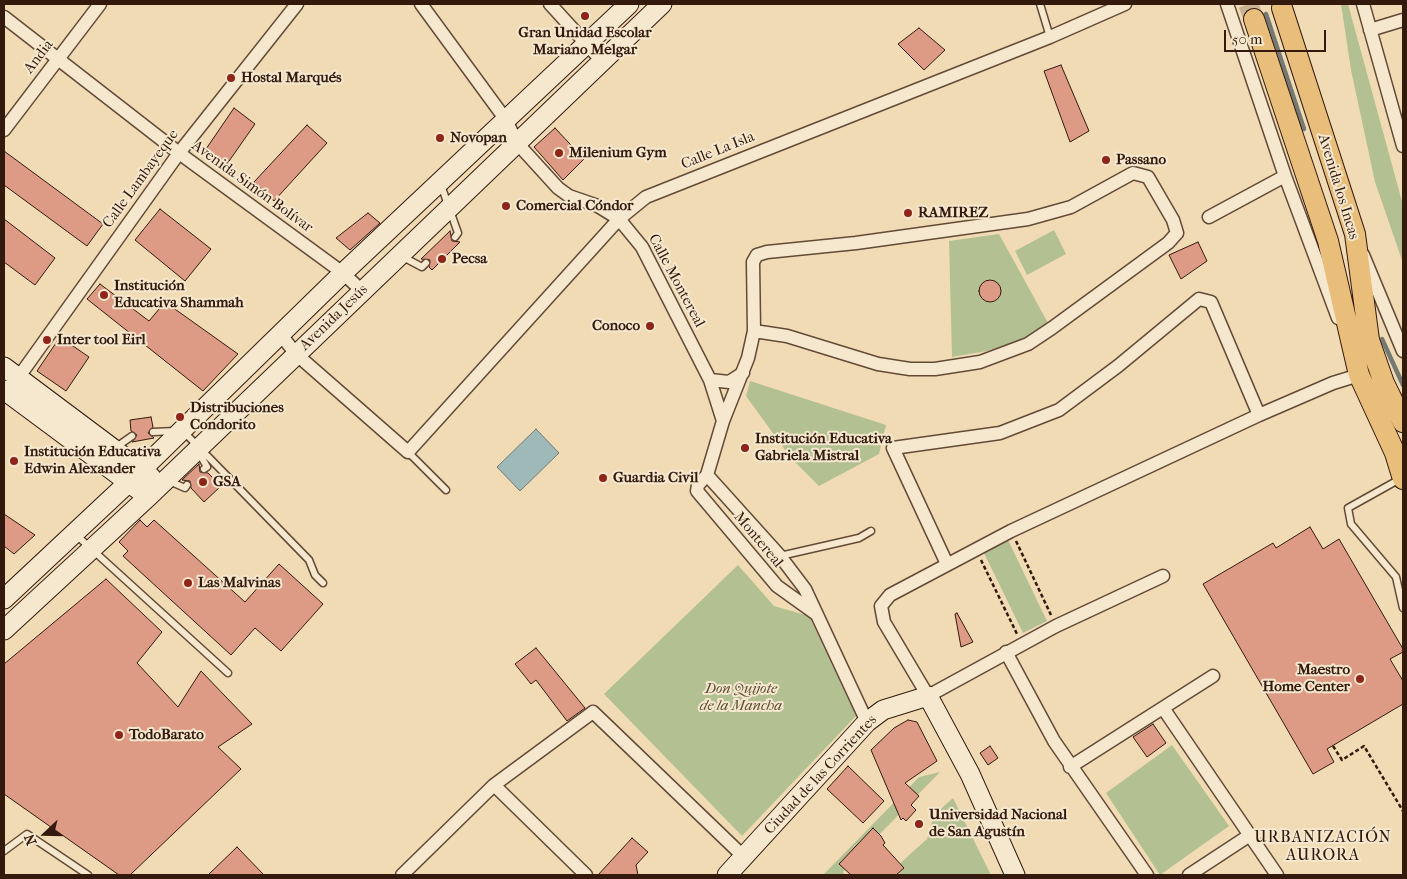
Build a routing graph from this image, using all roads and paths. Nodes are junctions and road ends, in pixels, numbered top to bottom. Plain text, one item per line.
1 (100, 4) edge
2 (297, 4) edge
3 (421, 4) edge
4 (550, 4) edge
5 (629, 4) edge
6 (662, 4) edge
7 (1040, 4) edge
8 (1125, 4) edge
9 (1227, 4) edge
10 (1363, 4) edge
11 (1286, 6) edge
12 (4, 17) edge
13 (1254, 19) tunnel mouth
14 (1403, 20) edge
15 (1370, 30) junction
16 (1050, 37) junction
17 (587, 43) junction
18 (59, 58) junction
19 (602, 61) junction
20 (506, 120) junction
21 (4, 130) edge
22 (517, 143) junction
23 (1403, 146) edge
24 (179, 153) junction
25 (456, 168) junction
26 (1284, 176) junction
27 (440, 182) junction
28 (472, 186) junction
29 (450, 207) junction
30 (1209, 217) dead end
31 (619, 219) junction
32 (1355, 234) junction
33 (455, 237) dead end
34 (400, 255) junction
35 (426, 264) dead end
36 (343, 273) junction
37 (362, 291) junction
38 (754, 331) junction
39 (281, 335) junction
40 (1403, 351) edge
41 (296, 354) junction
42 (743, 373) junction
43 (1359, 375) junction
44 (8, 378) edge
45 (710, 380) junction
46 (1259, 415) junction
47 (724, 421) junction
48 (1403, 422) edge
49 (183, 430) junction
50 (153, 432) dead end
51 (132, 436) dead end
52 (198, 448) junction
53 (408, 452) junction
54 (108, 456) junction
55 (212, 461) junction
56 (707, 475) junction
57 (135, 476) junction
58 (1403, 478) edge
59 (187, 485) dead end
60 (158, 487) junction
61 (446, 490) dead end
62 (871, 531) dead end
63 (1011, 531) junction
64 (74, 533) junction
65 (92, 548) junction
66 (975, 549) junction
67 (780, 556) junction
68 (45, 561) junction
69 (947, 564) junction
70 (1163, 576) dead end
71 (61, 578) junction
72 (323, 583) dead end
73 (4, 599) edge
74 (1403, 608) edge
75 (816, 614) junction
76 (1056, 626) junction
77 (4, 630) edge
78 (1022, 644) junction
79 (1006, 652) junction
80 (228, 673) dead end
81 (1213, 676) dead end
82 (928, 696) junction
83 (1163, 708) junction
84 (867, 722) junction
85 (1333, 746) dead end
86 (1070, 767) junction
87 (494, 785) junction
88 (1403, 812) edge
89 (1250, 835) junction
90 (4, 851) edge
91 (744, 857) junction
92 (88, 875) edge
93 (404, 875) edge
94 (586, 875) edge
95 (727, 875) edge
96 (1015, 875) edge
97 (1147, 875) edge
98 (1189, 875) edge
99 (1277, 875) edge

1 - 18 street, Andia
2 - 24 street, Calle Lambayeque
3 - 20 street, Calle Montereal
4 - 17 street
5 - 17 main road, Avenida Jesús
6 - 19 main road, Avenida Jesús
7 - 16 lane
8 - 16 street, Calle La Isla
9 - 26 street, Avenida los Incas
10 - 15 street
11 - 32 main road, Avenida los Incas
12 - 18 street, Avenida Simón Bolívar
13 - 43 main road, Avenida los Incas
14 - 15 street
15 - 23 street
16 - 31 street, Calle La Isla
17 - 19 street
17 - 20 main road, Avenida Jesús
18 - 21 street, Andia
18 - 24 street, Avenida Simón Bolívar
19 - 22 main road, Avenida Jesús
20 - 22 street, Calle Montereal
20 - 25 main road, Avenida Jesús
22 - 28 main road, Avenida Jesús
22 - 31 street, Calle Montereal
24 - 36 street, Avenida Simón Bolívar
24 - 44 street, Calle Lambayeque
25 - 27 main road, Avenida Jesús
25 - 28 main road
26 - 30 street
26 - 43 street, Avenida los Incas
27 - 29 lane
27 - 36 main road, Avenida Jesús
28 - 29 main road, Avenida Jesús
29 - 33 lane
29 - 34 main road, Avenida Jesús
31 - 45 street, Calle Montereal
31 - 53 street, Calle La Isla
32 - 40 street
32 - 48 main road, Avenida los Incas
34 - 35 lane
34 - 37 main road, Avenida Jesús
36 - 37 street, Avenida Simón Bolívar
36 - 39 main road, Avenida Jesús
37 - 41 main road, Avenida Jesús
38 - 38 street, Montereal
38 - 42 street, Montereal
39 - 41 street
39 - 49 main road, Avenida Jesús
41 - 52 main road, Avenida Jesús
41 - 53 street
42 - 45 street
42 - 47 street, Montereal
43 - 46 street
43 - 58 main road, Avenida los Incas
44 - 54 main road
45 - 47 street, Calle Montereal
46 - 63 street
46 - 69 street
47 - 56 street, Montereal
49 - 50 lane
49 - 52 lane
49 - 57 main road, Avenida Jesús
51 - 54 lane
52 - 55 lane
52 - 55 lane
52 - 60 main road, Avenida Jesús
53 - 61 lane
54 - 57 main road
55 - 72 lane
56 - 67 street, Montereal
56 - 75 street, Montereal
57 - 60 main road
57 - 64 main road, Avenida Jesús
58 - 74 lane
59 - 60 lane
60 - 65 main road, Avenida Jesús
62 - 67 lane
63 - 66 street
63 - 76 path
64 - 65 lane
64 - 68 main road, Avenida Jesús
65 - 71 main road, Avenida Jesús
65 - 80 lane
66 - 69 street
66 - 78 path
67 - 75 street, Montereal
68 - 71 main road
68 - 73 main road, Avenida Jesús
69 - 82 street
70 - 76 street
71 - 77 main road, Avenida Jesús
75 - 84 street, Montereal
76 - 78 street
78 - 79 street
79 - 82 street
79 - 86 street
81 - 83 street
82 - 84 main road, Ciudad de las Corrientes
82 - 96 main road
83 - 86 street
83 - 89 street
84 - 91 main road, Ciudad de las Corrientes
85 - 88 path
86 - 97 street
87 - 91 street
87 - 93 street
87 - 94 street
89 - 98 street
89 - 99 street
90 - 92 lane
91 - 95 main road, Ciudad de las Corrientes

